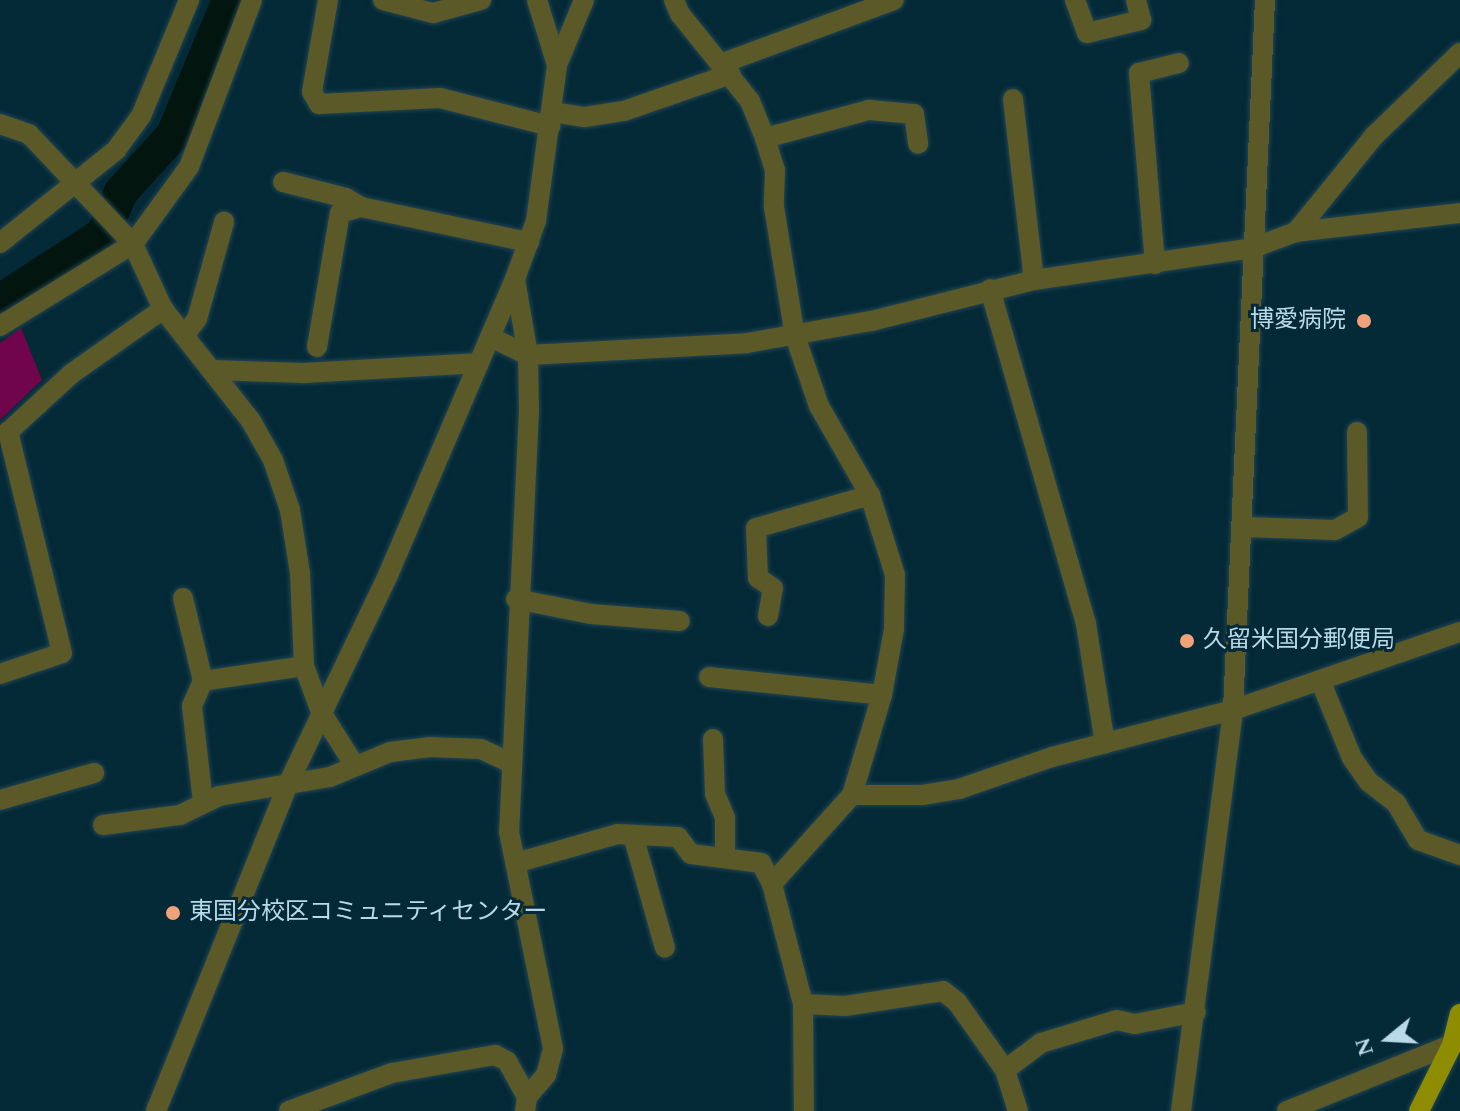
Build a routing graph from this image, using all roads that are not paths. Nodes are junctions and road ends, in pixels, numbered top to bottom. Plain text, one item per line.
1 (189, 0) edge
2 (252, 0) edge
3 (328, 0) edge
4 (383, 0) edge
5 (481, 0) edge
6 (537, 0) edge
7 (584, 0) edge
8 (674, 0) edge
9 (894, 0) edge
10 (1075, 0) edge
11 (1136, 0) edge
12 (1265, 0) edge
13 (1460, 53) edge
14 (1179, 63) dead end
15 (557, 65) junction
16 (727, 68) junction
17 (1013, 99) dead end
18 (551, 119) junction
19 (0, 124) edge
20 (765, 138) junction
21 (918, 144) dead end
22 (283, 182) dead end
23 (74, 183) junction
24 (361, 207) junction
25 (1460, 213) edge
26 (224, 222) dead end
27 (1296, 232) junction
28 (529, 242) junction
29 (0, 243) edge
30 (133, 244) junction
31 (1253, 248) junction
32 (1155, 264) junction
33 (515, 279) junction
34 (1034, 280) junction
35 (990, 289) junction
36 (163, 309) junction
37 (0, 326) edge
38 (184, 336) junction
39 (795, 336) junction
40 (490, 337) junction
41 (317, 347) dead end
42 (528, 355) junction
43 (479, 363) junction
44 (211, 370) junction
45 (1357, 432) dead end
46 (870, 495) junction
47 (1244, 527) junction
48 (183, 598) dead end
49 (516, 599) junction
50 (768, 616) dead end
51 (680, 621) dead end
52 (1460, 632) edge
53 (304, 666) junction
54 (0, 674) edge
55 (709, 677) dead end
56 (1320, 680) junction
57 (203, 681) junction
58 (882, 695) junction
59 (1233, 710) junction
60 (321, 712) junction
61 (713, 739) dead end
62 (1105, 744) junction
63 (509, 762) junction
64 (355, 766) junction
65 (94, 773) dead end
66 (288, 784) junction
67 (852, 795) junction
68 (0, 800) edge
69 (203, 803) junction
70 (103, 825) dead end
71 (633, 835) junction
72 (1460, 855) edge
73 (725, 858) junction
74 (519, 862) junction
75 (772, 884) junction
76 (665, 948) dead end
77 (803, 1004) junction
78 (1196, 1012) junction
79 (1458, 1030) edge
80 (1005, 1070) junction
81 (526, 1104) edge
82 (1420, 1110) edge
83 (156, 1111) edge
84 (289, 1111) edge
85 (804, 1111) edge
86 (1018, 1111) edge
87 (1181, 1111) edge
88 (1287, 1111) edge

1 - 23 street
2 - 30 street
3 - 18 street
4 - 5 street
6 - 15 street
7 - 15 street
8 - 16 street
9 - 16 street
10 - 11 street
12 - 31 street
13 - 27 street
14 - 32 street
15 - 18 street
16 - 18 street
16 - 20 street
17 - 34 street
18 - 28 street
19 - 23 street
20 - 21 street
20 - 39 street
22 - 24 street
23 - 29 street
23 - 30 street
24 - 28 street
24 - 41 street
25 - 27 street
26 - 38 street
27 - 31 street
28 - 33 street
30 - 36 street
30 - 37 street
31 - 32 street
31 - 47 street
32 - 34 street
33 - 40 street
33 - 42 street
34 - 35 street
35 - 39 street
35 - 62 street
36 - 38 street
36 - 54 street
38 - 44 street
39 - 42 street
39 - 46 street
40 - 42 street
40 - 43 street
42 - 49 street
43 - 44 street
43 - 60 street
44 - 53 street
45 - 47 street
46 - 50 street
46 - 58 street
47 - 59 street
48 - 57 street
49 - 51 street
49 - 63 street
52 - 56 street
53 - 57 street
53 - 60 street
55 - 58 street
56 - 59 street
56 - 72 street
57 - 69 street
58 - 67 street
59 - 62 street
59 - 78 street
60 - 64 street
60 - 66 street
61 - 73 street
62 - 67 street
63 - 64 street
63 - 74 street
64 - 66 street
65 - 68 street
66 - 69 street
66 - 83 street
67 - 75 street
69 - 70 street
71 - 73 street
71 - 74 street
71 - 76 street
73 - 75 street
74 - 81 street
75 - 77 street
77 - 80 street
77 - 85 street
78 - 80 street
78 - 87 street
79 - 82 main road
79 - 88 street
80 - 86 street
81 - 84 street

